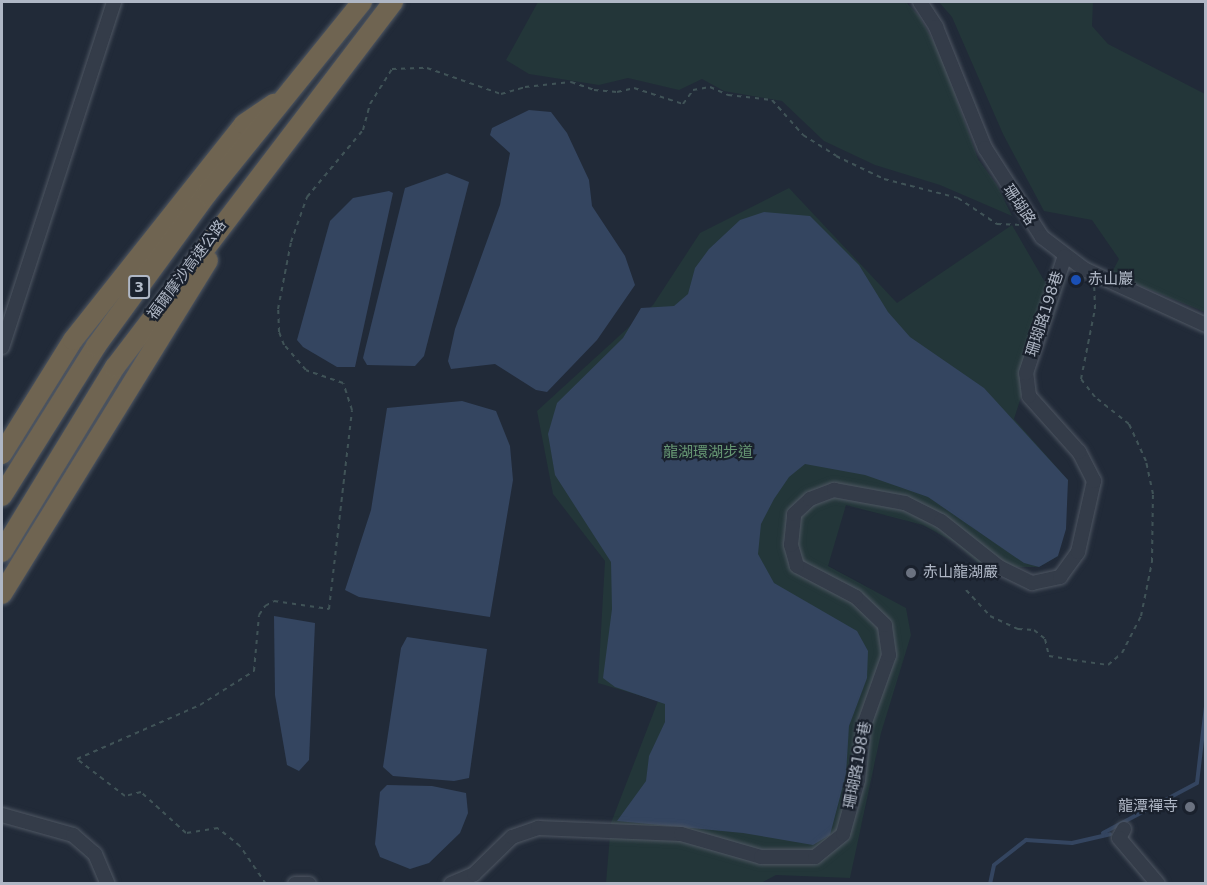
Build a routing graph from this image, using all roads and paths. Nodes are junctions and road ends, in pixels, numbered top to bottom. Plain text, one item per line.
1 (114, 2) edge
2 (362, 2) edge
3 (393, 2) edge
4 (920, 2) edge
5 (293, 91) junction
6 (282, 148) junction
7 (1032, 224) junction
8 (1065, 256) junction
9 (1206, 325) edge
10 (2, 347) edge
11 (2, 454) edge
12 (2, 496) edge
13 (2, 552) edge
14 (2, 594) edge
15 (2, 815) edge
16 (1124, 829) dead end
17 (108, 884) edge
18 (266, 884) edge
19 (295, 884) edge
20 (309, 884) edge
21 (451, 884) edge
22 (1158, 884) edge

1 - 10 street
2 - 5 highway, 福爾摩沙高速公路 / 3
3 - 6 highway, 福爾摩沙高速公路 / 3
4 - 7 street, 珊瑚路
5 - 11 highway
5 - 12 highway, 福爾摩沙高速公路 / 3
6 - 13 highway, 福爾摩沙高速公路 / 3
6 - 14 highway
7 - 8 street, 珊瑚路
7 - 18 path
8 - 9 street, 珊瑚路
8 - 21 street, 珊瑚路198巷
15 - 17 street
16 - 22 street
19 - 20 street

